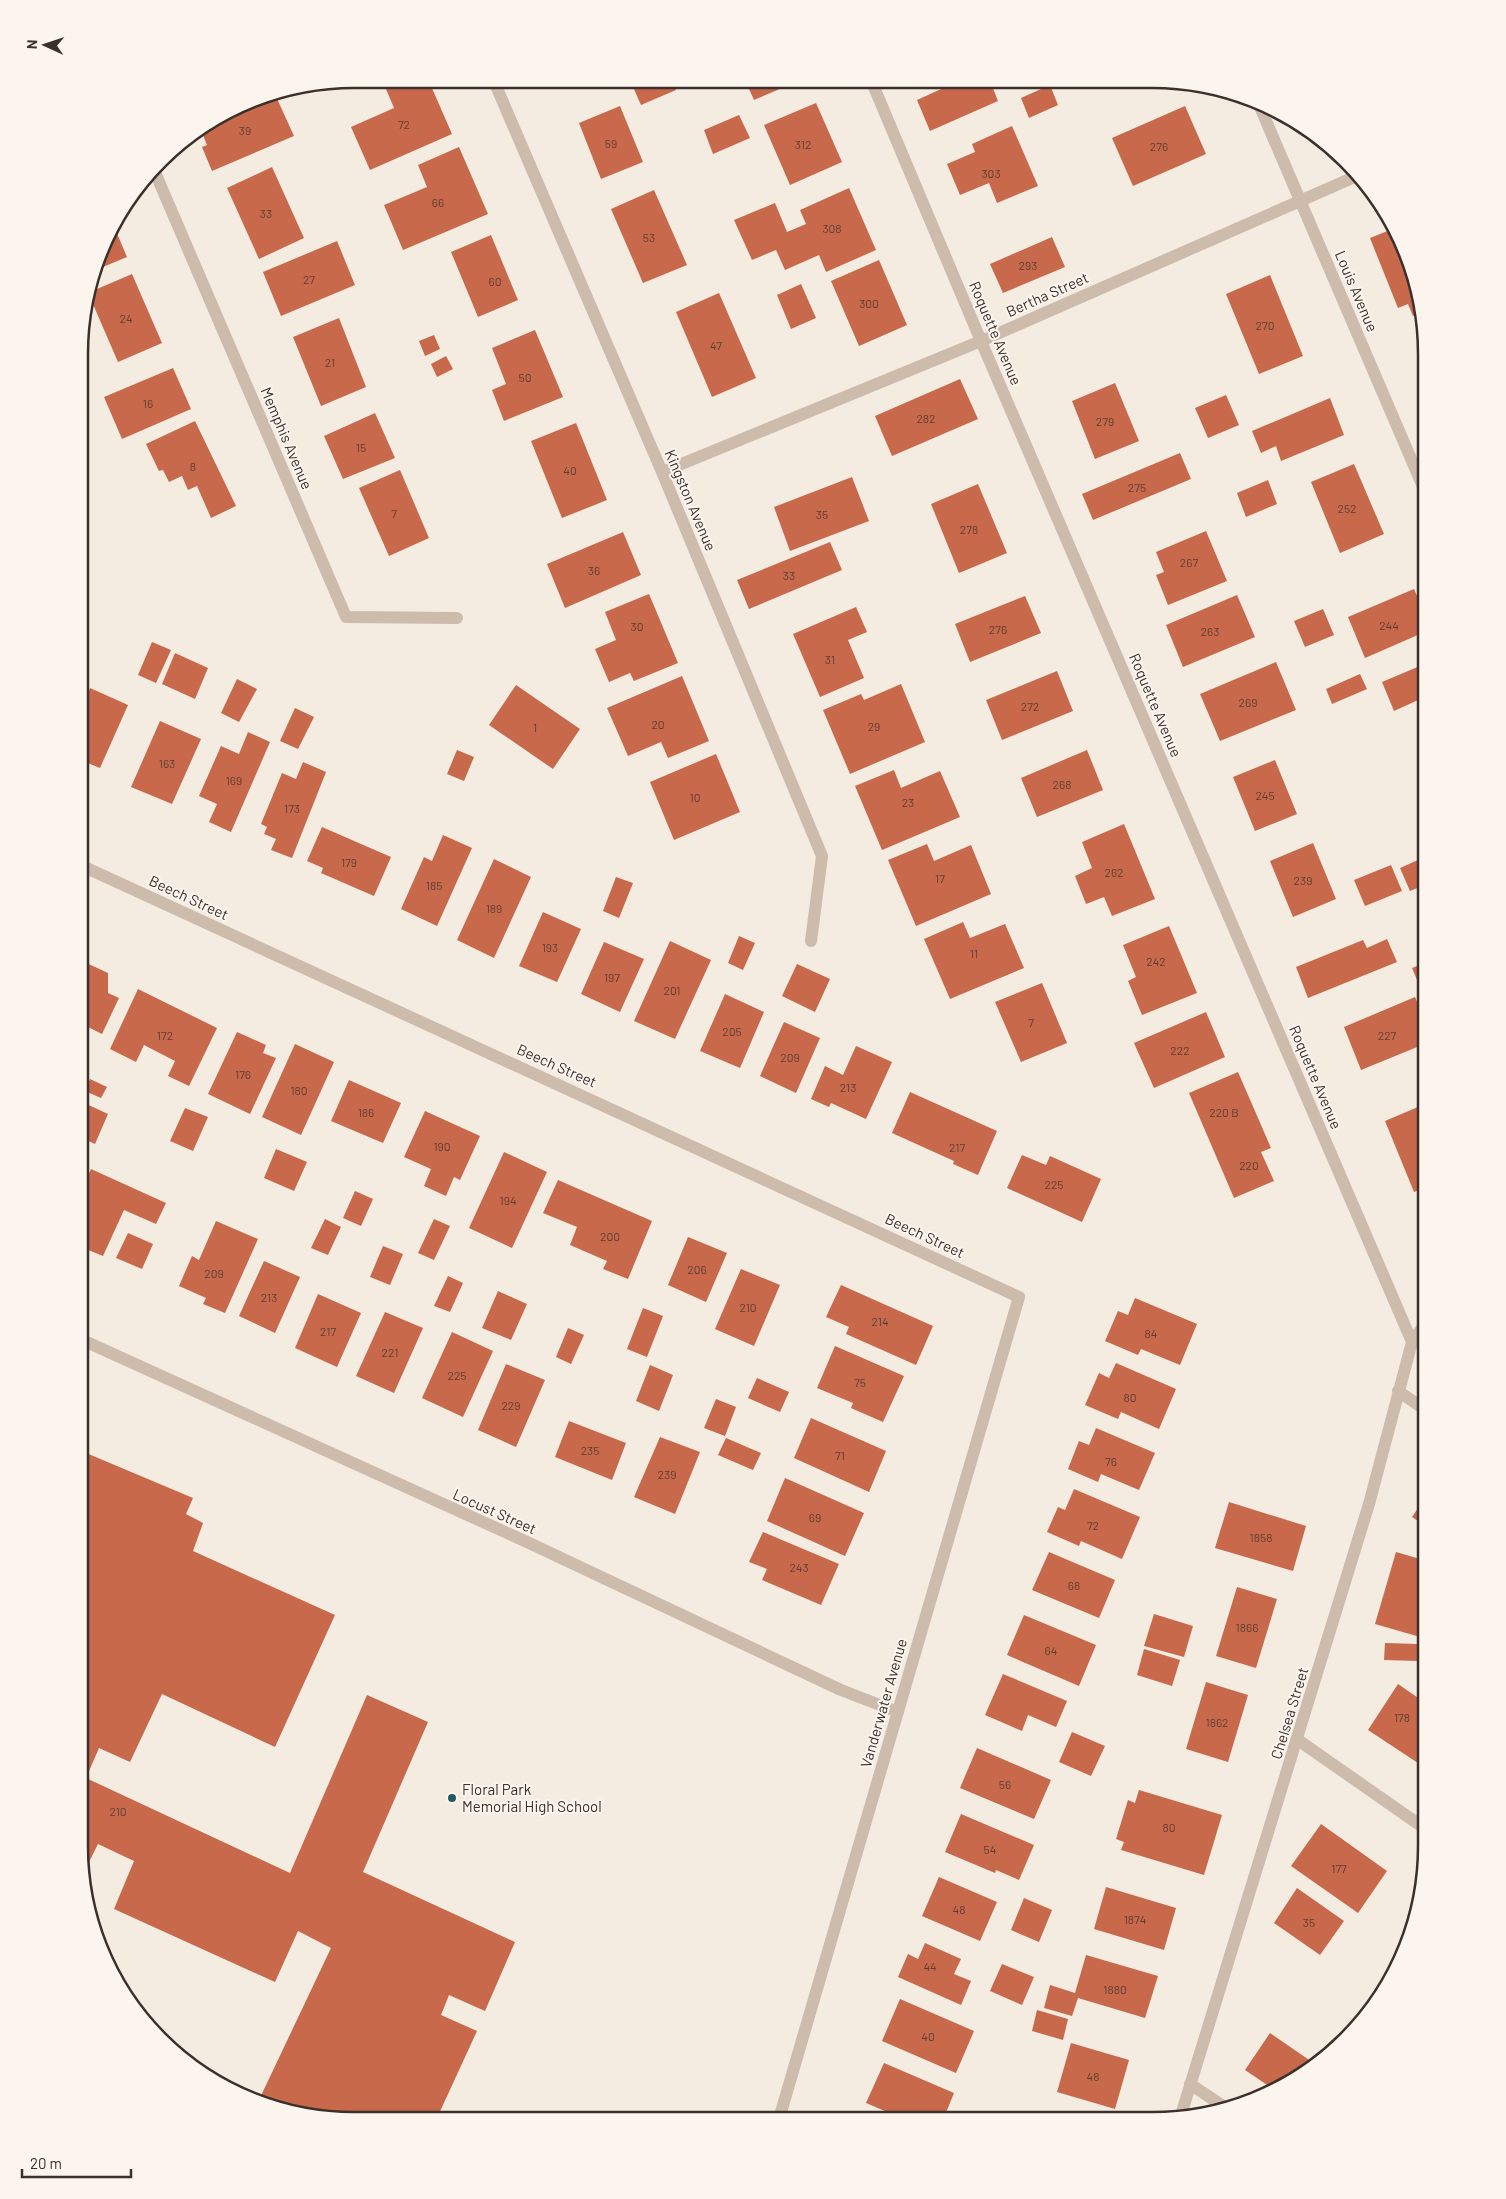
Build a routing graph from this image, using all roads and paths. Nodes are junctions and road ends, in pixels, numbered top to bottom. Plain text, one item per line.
1 (497, 88) edge
2 (874, 88) edge
3 (1262, 111) edge
4 (156, 175) edge
5 (1352, 178) edge
6 (1300, 200) junction
7 (981, 341) junction
8 (662, 472) junction
9 (1418, 475) edge
10 (457, 618) dead end
11 (88, 869) edge
12 (811, 941) dead end
13 (1019, 1297) joint
14 (1418, 1334) edge
15 (1412, 1342) junction
16 (88, 1344) edge
17 (1398, 1391) junction
18 (1418, 1405) edge
19 (898, 1712) junction
20 (1298, 1740) junction
21 (1418, 1824) edge
22 (1190, 2084) junction
23 (1218, 2103) edge
24 (1182, 2110) edge
25 (781, 2112) edge

1 - 8 street, Kingston Avenue
2 - 7 street, Roquette Avenue
3 - 6 street, Louis Avenue
4 - 10 street, Memphis Avenue
5 - 6 street, Bertha Street
6 - 7 street, Bertha Street
6 - 9 street, Louis Avenue
7 - 8 street, Bertha Street
7 - 15 street, Roquette Avenue
8 - 12 street, Kingston Avenue
11 - 13 street, Beech Street
13 - 19 street, Vanderwater Avenue
14 - 15 street, Chelsea Street
15 - 17 street, Chelsea Street
16 - 19 street, Locust Street
17 - 18 street
17 - 20 street, Chelsea Street
19 - 25 street, Vanderwater Avenue
20 - 21 street
20 - 22 street, Chelsea Street
22 - 23 street
22 - 24 street, Chelsea Street

